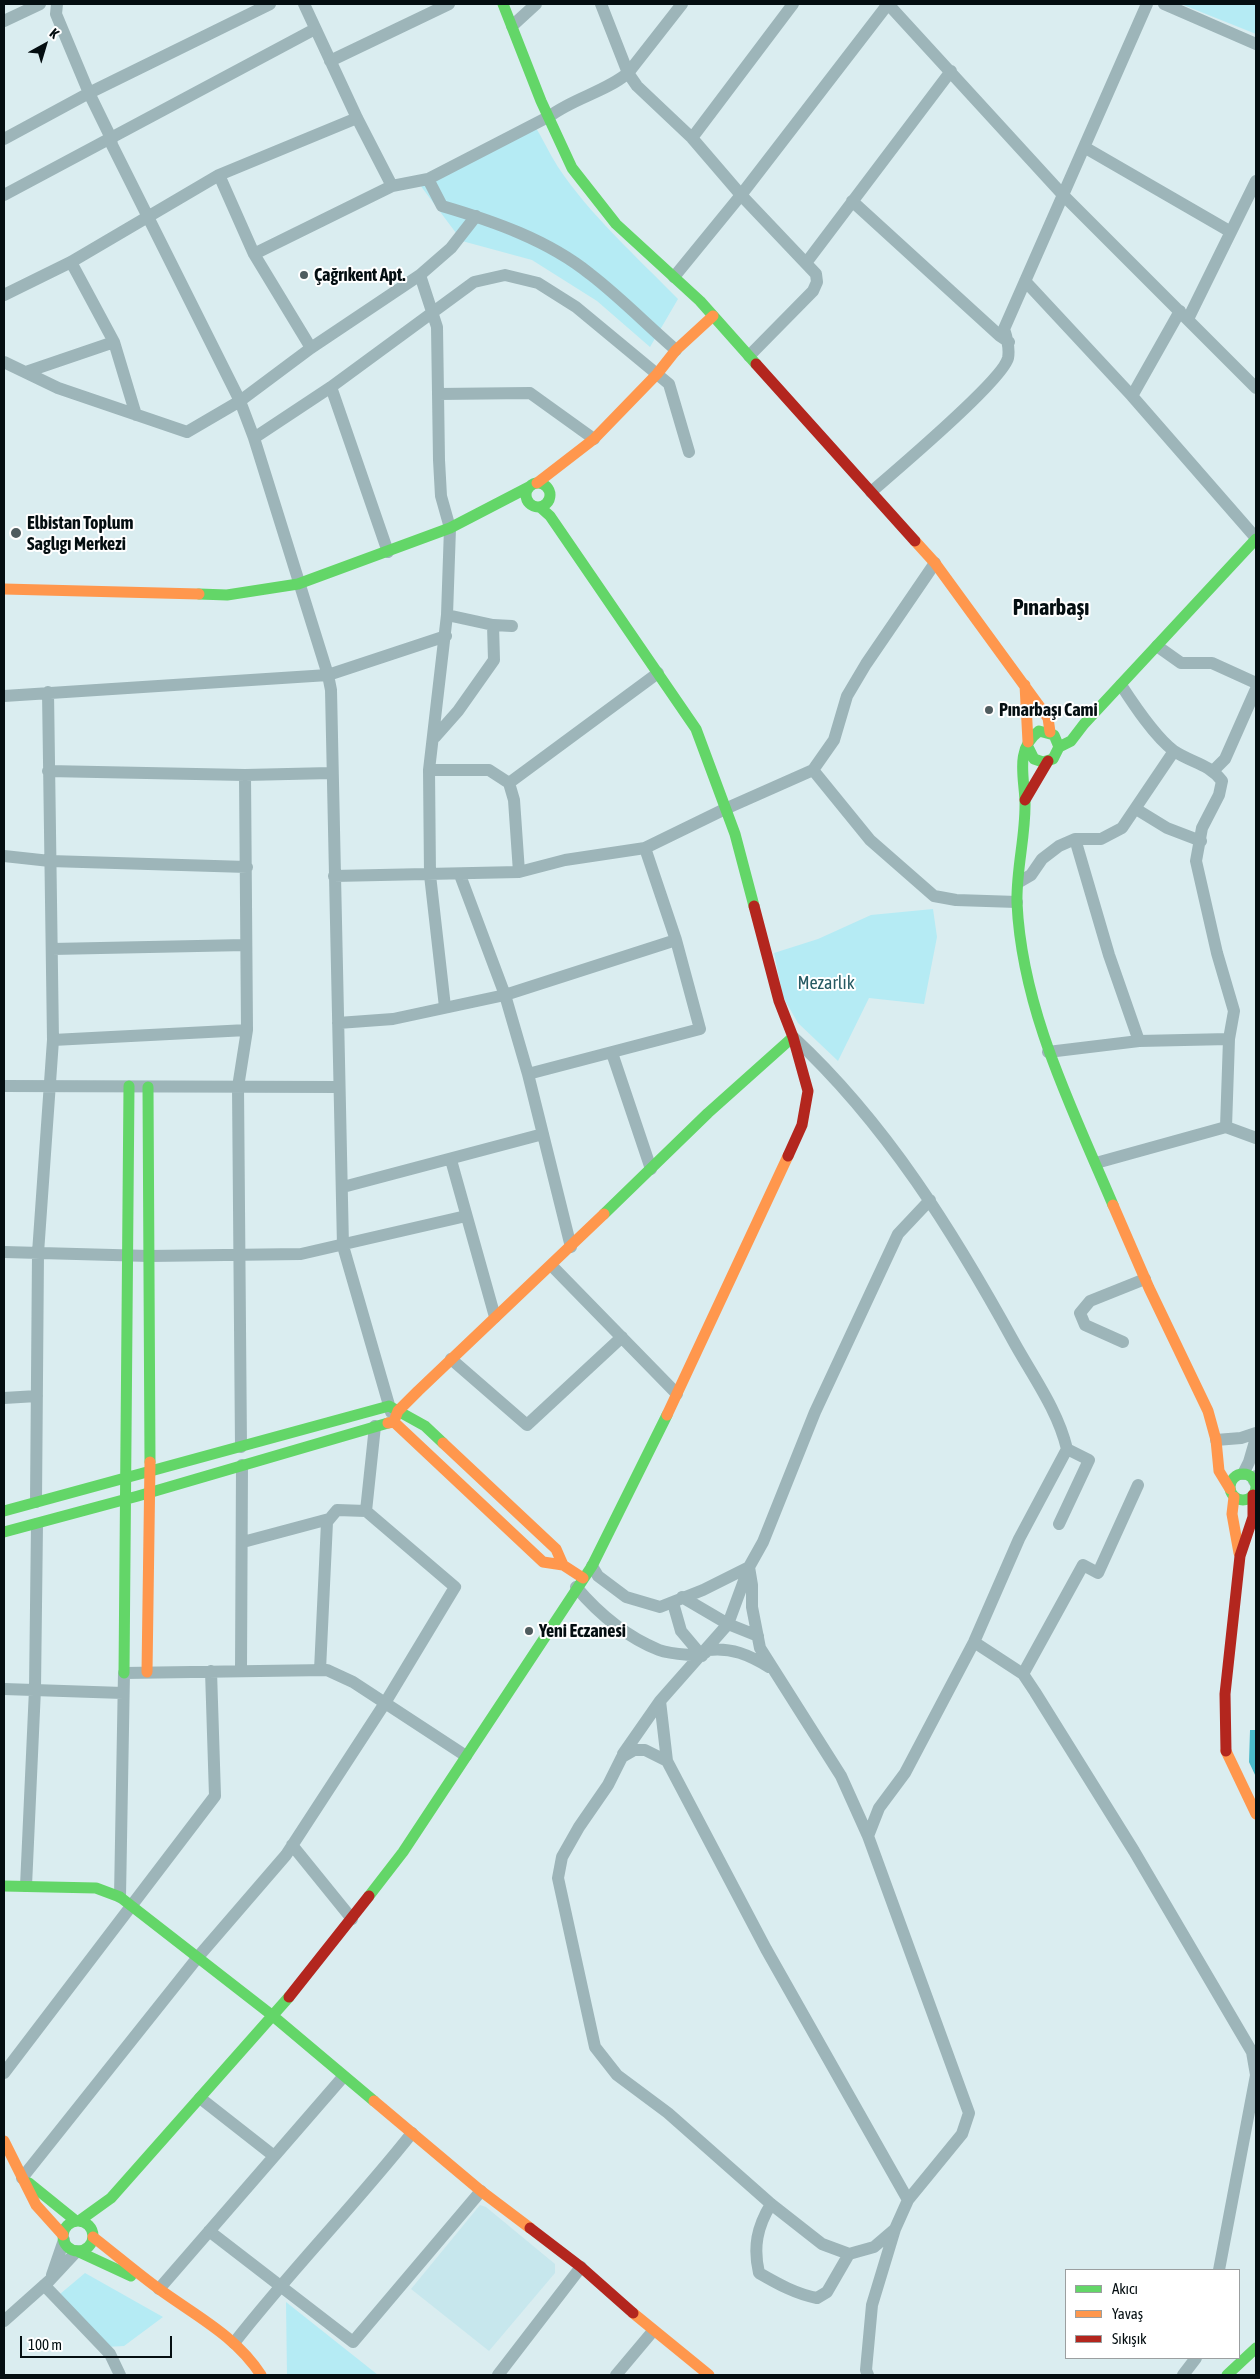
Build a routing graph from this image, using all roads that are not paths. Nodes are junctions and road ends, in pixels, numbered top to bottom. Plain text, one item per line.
1 (40, 4) edge
2 (57, 4) edge
3 (270, 4) edge
4 (304, 4) edge
5 (449, 4) edge
6 (503, 4) edge
7 (536, 4) edge
8 (600, 4) edge
9 (682, 4) edge
10 (1147, 4) edge
11 (1164, 4) edge
12 (787, 6) edge
13 (4, 21) edge
14 (512, 26) junction
15 (316, 29) junction
16 (1256, 44) edge
17 (330, 61) junction
18 (951, 70) junction
19 (628, 73) junction
20 (89, 93) junction
21 (550, 116) junction
22 (357, 118) junction
23 (112, 138) junction
24 (692, 138) junction
25 (4, 139) edge
26 (1084, 147) junction
27 (219, 174) junction
28 (428, 179) junction
29 (1256, 181) edge
30 (392, 186) junction
31 (4, 195) edge
32 (741, 195) junction
33 (1063, 195) junction
34 (852, 201) junction
35 (148, 216) junction
36 (476, 216) junction
37 (1231, 232) junction
38 (254, 254) junction
39 (71, 262) junction
40 (806, 263) junction
41 (420, 275) junction
42 (674, 277) junction
43 (1025, 281) junction
44 (4, 296) edge
45 (432, 311) junction
46 (1184, 315) junction
47 (714, 316) junction
48 (114, 342) junction
49 (1009, 342) junction
50 (311, 348) junction
51 (676, 350) junction
52 (749, 356) junction
53 (4, 362) edge
54 (26, 372) junction
55 (657, 374) junction
56 (331, 387) junction
57 (1256, 388) edge
58 (438, 394) junction
59 (1132, 396) junction
60 (240, 401) junction
61 (136, 415) junction
62 (254, 438) junction
63 (594, 439) junction
64 (689, 452) dead end
65 (567, 462) junction
66 (533, 485) junction
67 (871, 492) junction
68 (550, 494) junction
69 (535, 506) junction
70 (490, 508) junction
71 (450, 528) junction
72 (1256, 539) edge
73 (388, 552) junction
74 (935, 563) junction
75 (298, 584) junction
76 (4, 589) edge
77 (448, 615) junction
78 (494, 625) junction
79 (512, 626) dead end
80 (446, 636) junction
81 (1157, 646) junction
82 (658, 673) junction
83 (328, 675) junction
84 (1256, 683) edge
85 (1025, 684) junction
86 (1121, 685) junction
87 (1256, 689) edge
88 (48, 692) junction
89 (4, 696) edge
90 (1084, 724) junction
91 (1052, 733) junction
92 (435, 738) junction
93 (1028, 744) junction
94 (1059, 747) junction
95 (1174, 751) junction
96 (1048, 761) junction
97 (429, 770) junction
98 (813, 770) junction
99 (1214, 770) junction
100 (48, 771) junction
101 (331, 773) junction
102 (245, 775) junction
103 (509, 783) junction
104 (1025, 800) junction
105 (725, 809) junction
106 (1136, 809) junction
107 (1075, 839) junction
108 (1201, 841) junction
109 (644, 848) junction
110 (4, 856) edge
111 (50, 860) junction
112 (247, 867) junction
113 (519, 872) junction
114 (430, 875) junction
115 (460, 875) junction
116 (334, 876) junction
117 (1019, 882) junction
118 (1017, 902) junction
119 (676, 940) junction
120 (246, 945) junction
121 (52, 949) junction
122 (505, 995) junction
123 (445, 1007) junction
124 (338, 1023) junction
125 (247, 1030) junction
126 (793, 1037) junction
127 (1229, 1039) junction
128 (53, 1040) junction
129 (1139, 1041) junction
130 (612, 1052) junction
131 (1048, 1052) junction
132 (528, 1074) junction
133 (4, 1086) edge
134 (129, 1086) junction
135 (148, 1086) junction
136 (50, 1087) junction
137 (238, 1087) junction
138 (339, 1087) junction
139 (1226, 1127) junction
140 (543, 1134) junction
141 (1256, 1138) edge
142 (451, 1160) junction
143 (1096, 1163) junction
144 (651, 1169) junction
145 (343, 1187) junction
146 (930, 1200) junction
147 (466, 1216) junction
148 (343, 1246) junction
149 (571, 1247) junction
150 (4, 1252) edge
151 (38, 1253) junction
152 (239, 1255) junction
153 (126, 1256) junction
154 (148, 1256) junction
155 (552, 1266) junction
156 (1145, 1279) junction
157 (495, 1317) junction
158 (622, 1337) junction
159 (1123, 1342) dead end
160 (452, 1359) junction
161 (677, 1394) junction
162 (37, 1396) junction
163 (4, 1398) edge
164 (393, 1413) junction
165 (375, 1426) junction
166 (1256, 1433) edge
167 (1256, 1438) edge
168 (1216, 1440) junction
169 (241, 1447) junction
170 (1067, 1449) junction
171 (242, 1465) junction
172 (150, 1472) junction
173 (1241, 1475) junction
174 (127, 1478) junction
175 (1255, 1479) edge
176 (1138, 1484) dead end
177 (150, 1493) junction
178 (1232, 1493) junction
179 (1253, 1495) junction
180 (127, 1499) junction
181 (36, 1502) junction
182 (4, 1511) edge
183 (366, 1511) junction
184 (329, 1519) junction
185 (37, 1524) junction
186 (1059, 1524) dead end
187 (4, 1532) edge
188 (243, 1542) junction
189 (1240, 1556) junction
190 (563, 1565) junction
191 (592, 1566) junction
192 (749, 1567) junction
193 (580, 1583) junction
194 (678, 1600) junction
195 (728, 1624) junction
196 (758, 1636) junction
197 (974, 1642) junction
198 (702, 1656) junction
199 (772, 1668) junction
200 (241, 1670) junction
201 (320, 1670) junction
202 (212, 1671) junction
203 (147, 1672) junction
204 (124, 1673) junction
205 (1023, 1674) junction
206 (4, 1689) edge
207 (35, 1689) junction
208 (123, 1692) junction
209 (660, 1701) junction
210 (385, 1703) junction
211 (466, 1756) junction
212 (622, 1757) junction
213 (667, 1761) junction
214 (1256, 1814) edge
215 (868, 1836) junction
216 (292, 1845) junction
217 (4, 1886) edge
218 (26, 1886) junction
219 (120, 1897) junction
220 (133, 1906) junction
221 (352, 1919) junction
222 (198, 1957) junction
223 (273, 2016) junction
224 (4, 2073) edge
225 (343, 2077) junction
226 (200, 2098) junction
227 (412, 2133) junction
228 (4, 2141) edge
229 (274, 2156) junction
230 (22, 2178) junction
231 (481, 2191) junction
232 (111, 2198) junction
233 (908, 2200) junction
234 (771, 2204) junction
235 (78, 2221) junction
236 (894, 2229) junction
237 (209, 2231) junction
238 (93, 2235) junction
239 (64, 2238) junction
240 (77, 2251) junction
241 (848, 2254) junction
242 (581, 2267) junction
243 (1218, 2269) edge
244 (47, 2283) junction
245 (280, 2286) junction
246 (159, 2289) junction
247 (4, 2321) edge
248 (653, 2331) junction
249 (234, 2343) junction
250 (1256, 2348) edge
251 (1195, 2359) edge
252 (118, 2375) edge
253 (261, 2375) edge
254 (498, 2375) edge
255 (616, 2375) edge
256 (709, 2375) edge
257 (868, 2375) edge
258 (1183, 2375) edge
259 (1227, 2375) edge

1 - 13 street
2 - 20 street
3 - 20 street
4 - 15 street
5 - 17 street
6 - 14 street
7 - 14 street
8 - 19 street
9 - 19 street
10 - 26 street
11 - 16 street
12 - 24 street
14 - 21 street
15 - 17 street
15 - 23 street
17 - 22 street
18 - 32 street
18 - 33 street
18 - 34 street
19 - 21 street
19 - 24 street
20 - 23 street
20 - 25 street
21 - 28 street
21 - 42 street
22 - 27 street
22 - 30 street
23 - 31 street
23 - 35 street
24 - 32 street
26 - 33 street
26 - 37 street
27 - 35 street
27 - 38 street
28 - 30 street
28 - 36 street
29 - 37 street
30 - 38 street
32 - 40 street
32 - 42 street
33 - 43 street
33 - 46 street
34 - 40 street
34 - 49 street
35 - 39 street
35 - 60 street
36 - 41 street
36 - 51 street
37 - 46 street
38 - 50 street
39 - 44 street
39 - 48 street
40 - 52 street
41 - 45 street
41 - 50 street
42 - 47 street
43 - 49 street
43 - 59 street
45 - 55 street
45 - 56 street
45 - 58 street
46 - 57 street
46 - 59 street
47 - 51 street
47 - 52 street
48 - 54 street
48 - 61 street
49 - 67 street
50 - 60 street
51 - 55 street
52 - 67 street
53 - 54 street
54 - 61 street
55 - 63 street
55 - 64 street
56 - 62 street
56 - 73 street
58 - 63 street
58 - 71 street
59 - 72 street
60 - 61 street
60 - 62 street
62 - 75 street
63 - 65 street
65 - 66 street
65 - 68 street
66 - 68 street
66 - 69 street
66 - 70 street
67 - 74 street
68 - 69 street
69 - 70 street
69 - 82 street
70 - 71 street
71 - 73 street
71 - 77 street
72 - 81 street
73 - 75 street
74 - 85 street
74 - 98 street
75 - 76 street
75 - 83 street
77 - 78 street
77 - 80 street
78 - 79 street
78 - 92 street
80 - 83 street
80 - 92 street
81 - 84 street
81 - 86 street
82 - 103 street
82 - 105 street
83 - 88 street
83 - 101 street
85 - 91 street
85 - 93 street
86 - 90 street
86 - 95 street
87 - 99 street
88 - 89 street
88 - 100 street
90 - 91 street
90 - 94 street
91 - 93 street
91 - 94 street
92 - 97 street
93 - 96 street
93 - 104 street
94 - 96 street
95 - 99 street
95 - 106 street
96 - 104 street
97 - 103 street
97 - 114 street
98 - 105 street
98 - 118 street
99 - 108 street
100 - 102 street
100 - 111 street
101 - 102 street
101 - 116 street
102 - 112 street
103 - 113 street
104 - 117 street
105 - 109 street
105 - 126 street
106 - 107 street
106 - 108 street
107 - 117 street
107 - 129 street
108 - 127 street
109 - 113 street
109 - 119 street
110 - 111 street
111 - 112 street
111 - 121 street
112 - 120 street
113 - 115 street
114 - 115 street
114 - 116 street
114 - 123 street
115 - 122 street
116 - 124 street
117 - 118 street
118 - 131 street
119 - 122 street
119 - 130 street
120 - 121 street
120 - 125 street
121 - 128 street
122 - 123 street
122 - 132 street
123 - 124 street
124 - 138 street
125 - 128 street
125 - 137 street
126 - 144 street
126 - 146 street
126 - 161 street
127 - 129 street
127 - 139 street
128 - 136 street
129 - 131 street
130 - 132 street
130 - 144 street
131 - 143 street
132 - 140 street
133 - 136 street
134 - 135 street
134 - 136 street
134 - 153 street
135 - 137 street
135 - 154 street
136 - 151 street
137 - 138 street
137 - 152 street
138 - 145 street
139 - 141 street
139 - 143 street
140 - 142 street
140 - 149 street
142 - 145 street
142 - 147 street
143 - 156 street
144 - 149 street
145 - 148 street
146 - 170 street
146 - 192 street
147 - 148 street
147 - 157 street
148 - 152 street
148 - 164 street
149 - 155 street
150 - 151 street
151 - 153 street
151 - 162 street
152 - 154 street
152 - 169 street
153 - 154 street
153 - 174 street
154 - 172 street
155 - 157 street
155 - 158 street
156 - 159 street
156 - 168 street
157 - 160 street
158 - 160 street
158 - 161 street
160 - 164 street
161 - 191 street
162 - 163 street
162 - 181 street
164 - 165 street
164 - 169 street
164 - 190 street
164 - 190 street
165 - 171 street
165 - 183 street
166 - 168 street
167 - 173 street
168 - 173 street
168 - 178 street
169 - 172 street
170 - 186 street
170 - 197 street
171 - 177 street
171 - 188 street
172 - 174 street
172 - 177 street
173 - 175 street
173 - 178 street
174 - 180 street
174 - 181 street
175 - 179 street
176 - 205 street
177 - 180 street
177 - 203 street
178 - 179 street
178 - 189 street
179 - 189 street
180 - 185 street
180 - 204 street
181 - 182 street
183 - 184 street
183 - 210 street
184 - 188 street
184 - 201 street
185 - 187 street
185 - 207 street
188 - 200 street
189 - 214 street
190 - 193 street
191 - 193 street
191 - 194 street
192 - 194 street
192 - 195 street
192 - 196 street
193 - 198 street
193 - 211 street
194 - 195 street
194 - 198 street
195 - 196 street
195 - 198 street
196 - 199 street
197 - 205 street
197 - 215 street
198 - 199 street
198 - 209 street
199 - 215 street
200 - 201 street
200 - 202 street
201 - 210 street
202 - 203 street
202 - 220 street
203 - 204 street
204 - 208 street
205 - 243 street
206 - 207 street
207 - 208 street
207 - 218 street
208 - 219 street
209 - 212 street
209 - 213 street
210 - 211 street
210 - 216 street
211 - 221 street
212 - 213 street
212 - 234 street
213 - 233 street
215 - 233 street
216 - 221 street
216 - 222 street
217 - 218 street
218 - 219 street
219 - 220 street
220 - 222 street
220 - 224 street
221 - 223 street
222 - 223 street
222 - 230 street
223 - 225 street
223 - 226 street
225 - 227 street
225 - 229 street
226 - 229 street
226 - 232 street
227 - 231 street
227 - 245 street
228 - 230 street
229 - 237 street
230 - 235 street
230 - 239 street
231 - 242 street
231 - 245 street
232 - 235 street
232 - 238 street
233 - 236 street
234 - 241 street
234 - 241 street
235 - 238 street
235 - 239 street
236 - 241 street
236 - 257 street
237 - 245 street
237 - 246 street
238 - 240 street
238 - 246 street
239 - 240 street
239 - 244 street
240 - 244 street
240 - 246 street
242 - 248 street
242 - 254 street
244 - 247 street
244 - 252 street
245 - 249 street
246 - 249 street
248 - 255 street
248 - 256 street
249 - 253 street
250 - 259 street
251 - 258 street

